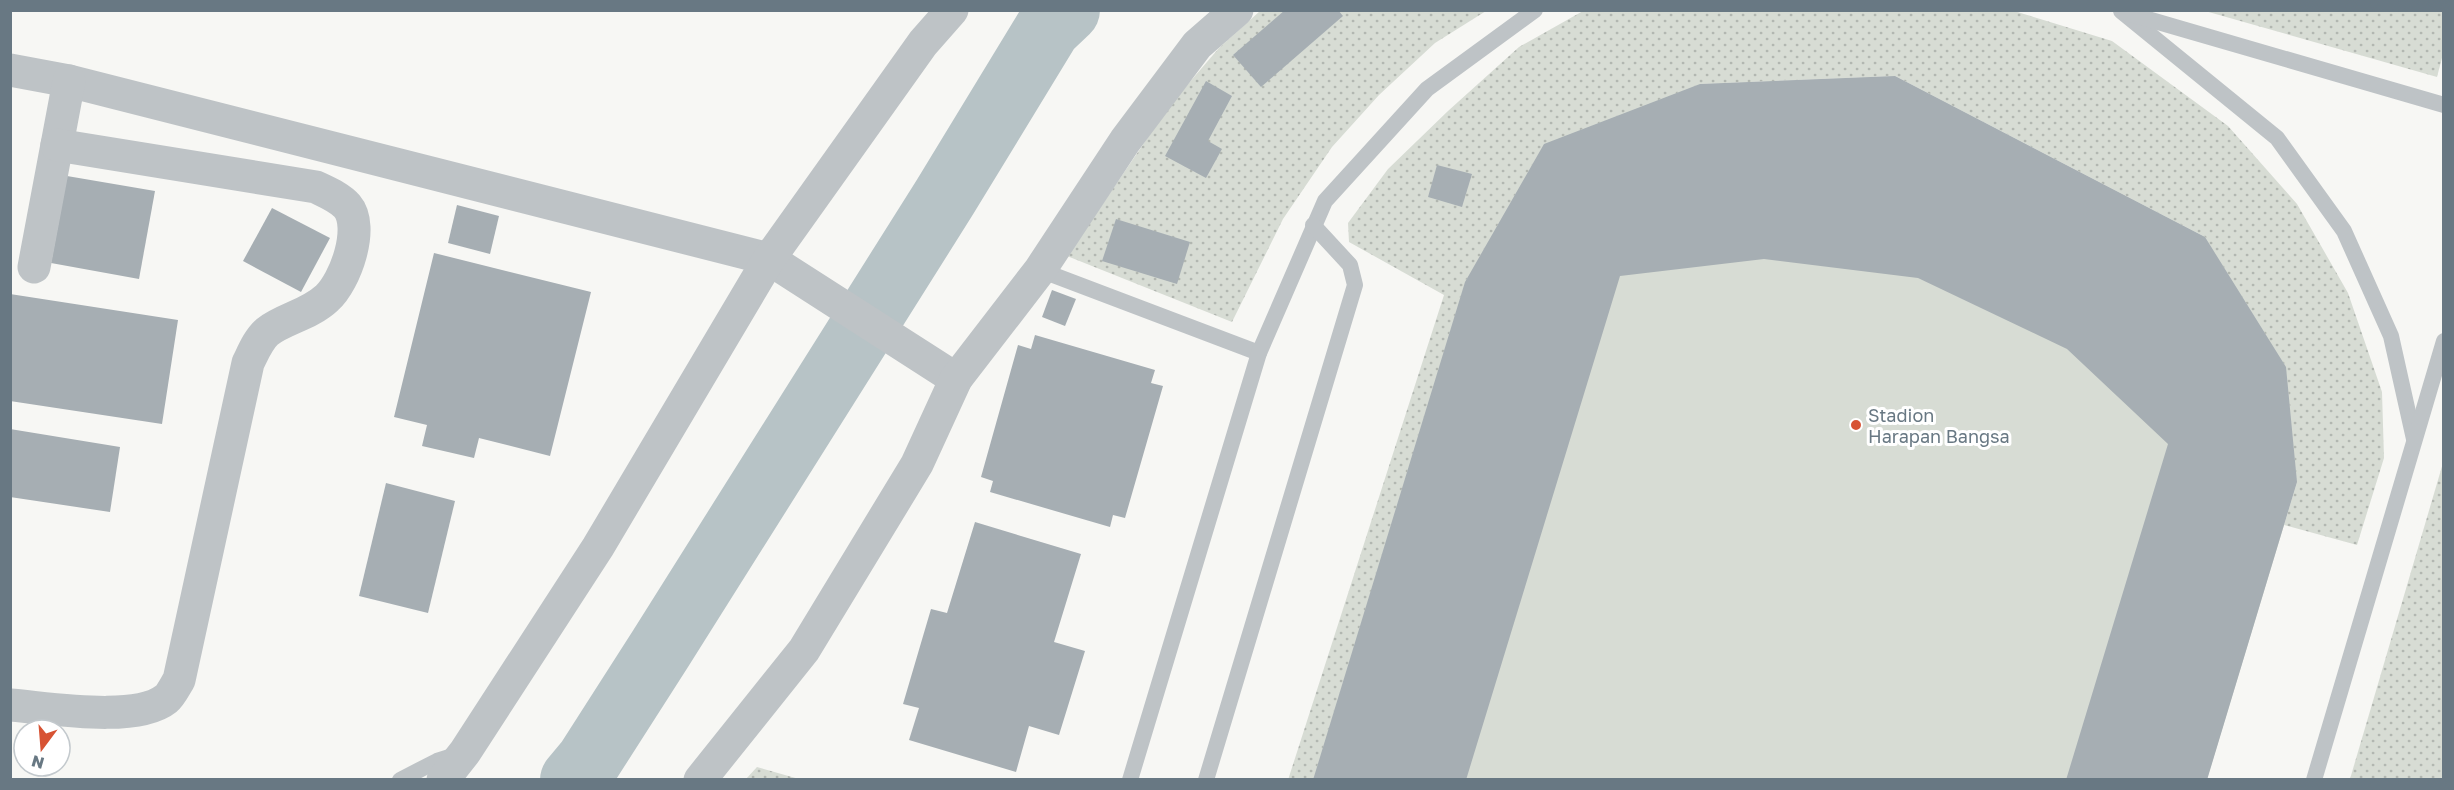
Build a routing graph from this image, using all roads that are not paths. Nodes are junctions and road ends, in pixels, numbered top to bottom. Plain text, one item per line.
1 (952, 10) edge
2 (1237, 10) edge
3 (1535, 10) edge
4 (2119, 11) edge
5 (10, 69) edge
6 (69, 81) junction
7 (2444, 105) edge
8 (57, 145) junction
9 (1313, 225) junction
10 (769, 259) junction
11 (34, 267) dead end
12 (1040, 270) junction
13 (2444, 341) edge
14 (1260, 353) junction
15 (956, 379) junction
16 (2414, 439) junction
17 (10, 705) edge
18 (465, 752) junction
19 (400, 780) edge
20 (443, 780) edge
21 (699, 780) edge
22 (1131, 780) edge
23 (1206, 780) edge
24 (2314, 780) edge

1 - 10 street
2 - 12 street
3 - 9 lane
4 - 7 lane
4 - 16 lane
5 - 6 street
6 - 8 street
6 - 10 street
8 - 11 street
8 - 17 street
9 - 14 lane
9 - 23 lane
10 - 15 street
10 - 18 street
12 - 14 lane
12 - 15 street
13 - 16 lane
14 - 22 lane
15 - 21 street
16 - 24 lane
18 - 19 lane
18 - 20 street

